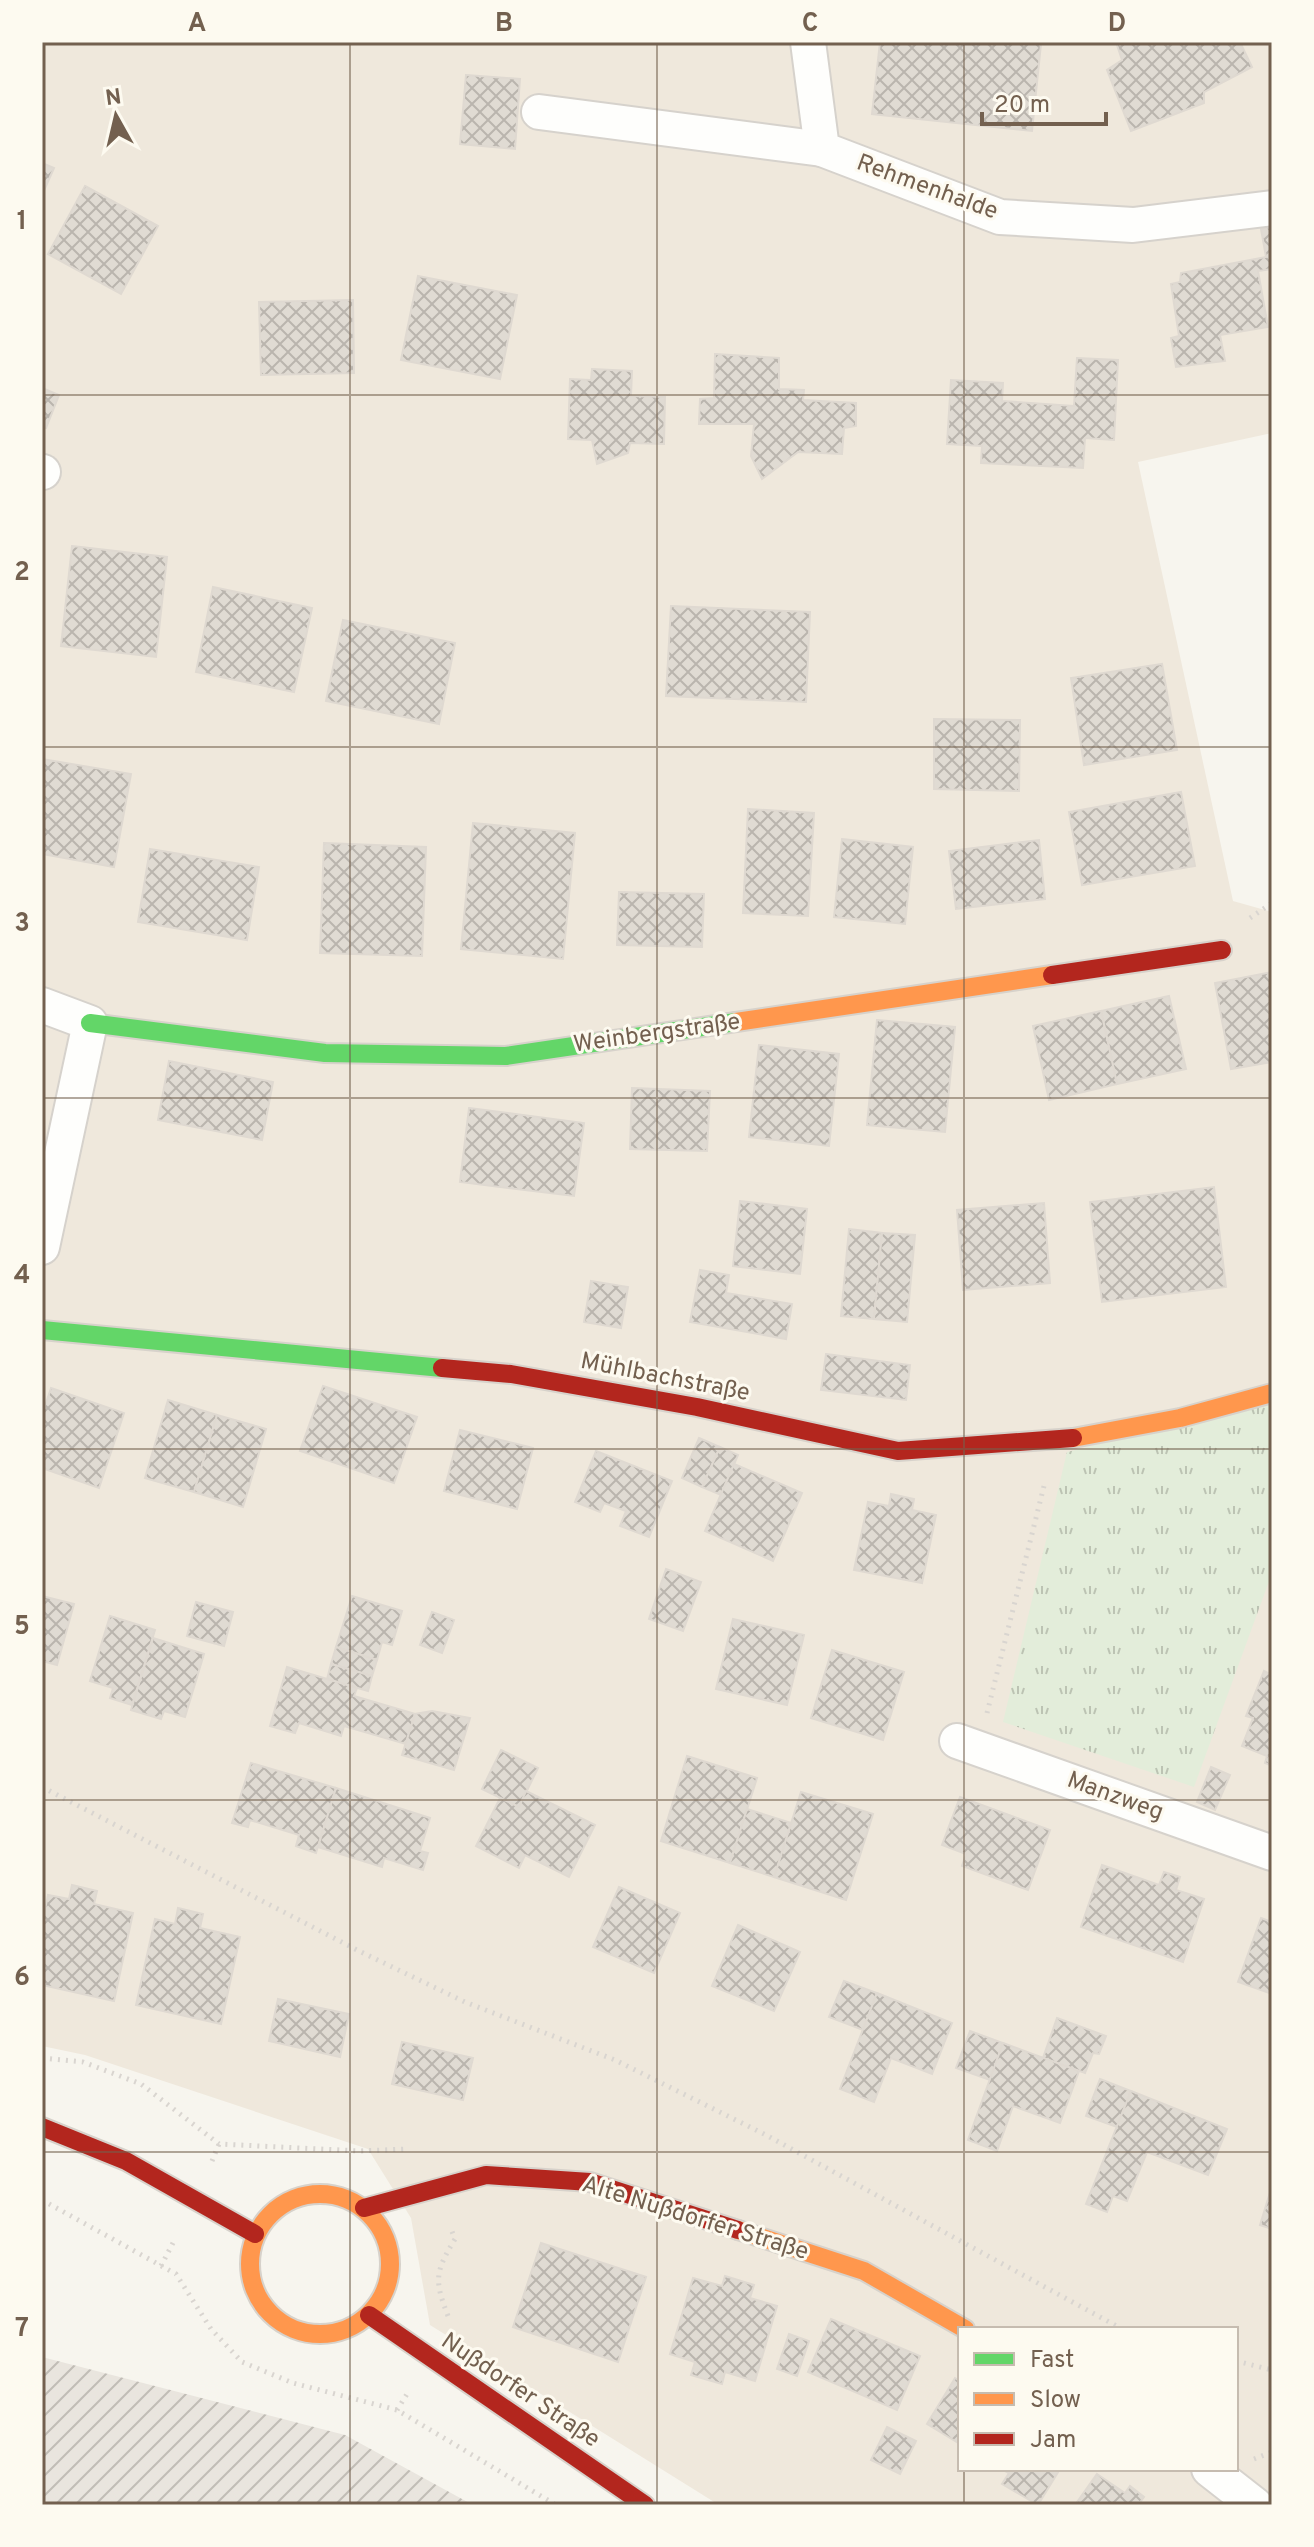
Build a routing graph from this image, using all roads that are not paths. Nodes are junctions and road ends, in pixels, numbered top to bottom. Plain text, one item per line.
1 (808, 42) edge
2 (539, 112) dead end
3 (822, 149) junction
4 (1272, 208) edge
5 (1222, 950) dead end
6 (42, 1005) edge
7 (90, 1023) junction
8 (42, 1247) edge
9 (42, 1330) edge
10 (1272, 1393) edge
11 (968, 1745) road end
12 (1272, 1853) edge
13 (42, 2127) edge
14 (364, 2208) junction
15 (255, 2234) junction
16 (369, 2315) junction
17 (962, 2327) edge
18 (1212, 2471) edge
19 (645, 2505) edge
20 (1255, 2505) edge

1 - 3 street
2 - 3 street, Rehmenhalde
3 - 4 street, Rehmenhalde
5 - 7 street, Weinbergstraße
6 - 7 street, Weinbergstraße
7 - 8 street
9 - 10 street, Mühlbachstraße
11 - 12 street, Manzweg
13 - 15 street
14 - 15 street
14 - 16 street
14 - 17 street, Alte Nußdorfer Straße
15 - 16 street
16 - 19 street, Nußdorfer Straße
18 - 20 street

